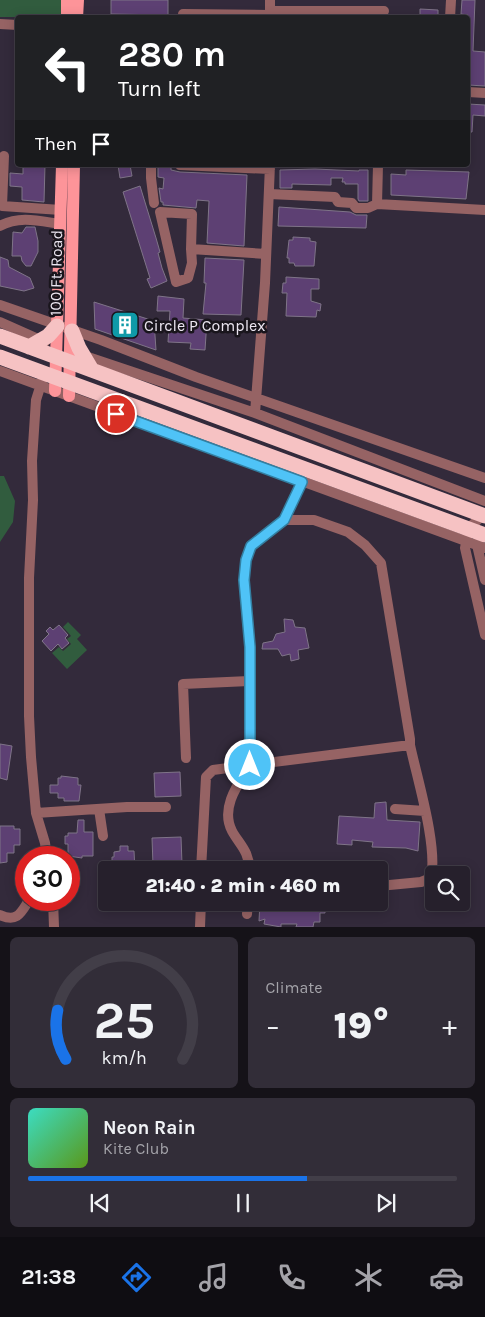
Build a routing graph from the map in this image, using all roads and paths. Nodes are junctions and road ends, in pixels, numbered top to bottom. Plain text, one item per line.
1 (67, 0) edge
2 (78, 0) edge
3 (270, 0) edge
4 (384, 0) edge
5 (451, 0) edge
6 (384, 14) edge
7 (67, 15) edge
8 (77, 15) edge
9 (183, 15) edge
10 (217, 15) edge
11 (270, 15) edge
12 (450, 15) edge
13 (0, 24) edge
14 (15, 24) edge
15 (470, 92) edge
16 (485, 93) edge
17 (4, 156) dead end
18 (62, 167) edge
19 (74, 167) edge
20 (151, 167) edge
21 (270, 167) edge
22 (378, 167) edge
23 (269, 194) junction
24 (154, 203) dead end
25 (377, 204) junction
26 (61, 210) junction
27 (485, 210) edge
28 (60, 224) junction
29 (0, 226) edge
30 (191, 249) junction
31 (266, 254) junction
32 (0, 304) edge
33 (0, 322) edge
34 (57, 326) junction
35 (72, 331) junction
36 (0, 336) edge
37 (35, 343) junction
38 (68, 355) junction
39 (1, 363) edge
40 (49, 381) junction
41 (70, 389) junction
42 (255, 397) junction
43 (132, 412) junction
44 (255, 413) junction
45 (296, 466) junction
46 (485, 478) edge
47 (302, 482) junction
48 (284, 520) junction
49 (480, 528) edge
50 (485, 580) edge
51 (485, 635) edge
52 (249, 681) junction
53 (410, 745) junction
54 (186, 758) dead end
55 (250, 765) junction
56 (166, 807) dead end
57 (100, 809) junction
58 (395, 809) dead end
59 (425, 811) junction
60 (36, 813) junction
61 (103, 836) dead end
62 (45, 846) edge
63 (201, 861) edge
64 (249, 861) edge
65 (388, 885) edge
66 (22, 911) edge
67 (53, 911) edge
68 (201, 911) edge
69 (247, 911) edge
70 (247, 914) dead end
71 (0, 915) edge
72 (54, 927) edge
73 (200, 927) edge

1 - 7 main road
2 - 8 main road
3 - 11 street
4 - 6 street
5 - 12 street
6 - 11 street
9 - 10 street
13 - 14 street
15 - 16 street
17 - 26 street
18 - 26 main road, 100 Ft. Road
19 - 35 main road, 100 Ft. Road
20 - 24 street
21 - 23 street
22 - 25 street
23 - 25 street
23 - 31 street
25 - 27 street
26 - 28 main road, 100 Ft. Road
28 - 29 street
28 - 34 main road, 100 Ft. Road
30 - 30 street
30 - 31 street
31 - 42 street
32 - 34 street
33 - 37 street
34 - 35 street
34 - 37 highway
34 - 38 main road, 100 Ft. Road
35 - 38 highway
35 - 42 street
36 - 37 highway
37 - 38 highway
38 - 40 main road, 100 Ft. Road
38 - 41 main road, 100 Ft. Road
38 - 44 street
38 - 49 highway
39 - 40 highway
40 - 41 highway
40 - 60 street
41 - 43 highway
42 - 44 street
42 - 46 street
43 - 45 highway
43 - 47 street
44 - 49 street
45 - 47 street
45 - 49 highway
47 - 48 street
47 - 49 street
48 - 52 street
48 - 53 street
49 - 50 street
49 - 51 street
52 - 54 street
52 - 55 street
53 - 55 street
53 - 59 street
55 - 63 street
55 - 64 street
56 - 57 street
57 - 60 street
57 - 61 street
58 - 59 street
59 - 65 street
60 - 62 street
66 - 71 street
67 - 72 street
68 - 73 street
69 - 70 street

